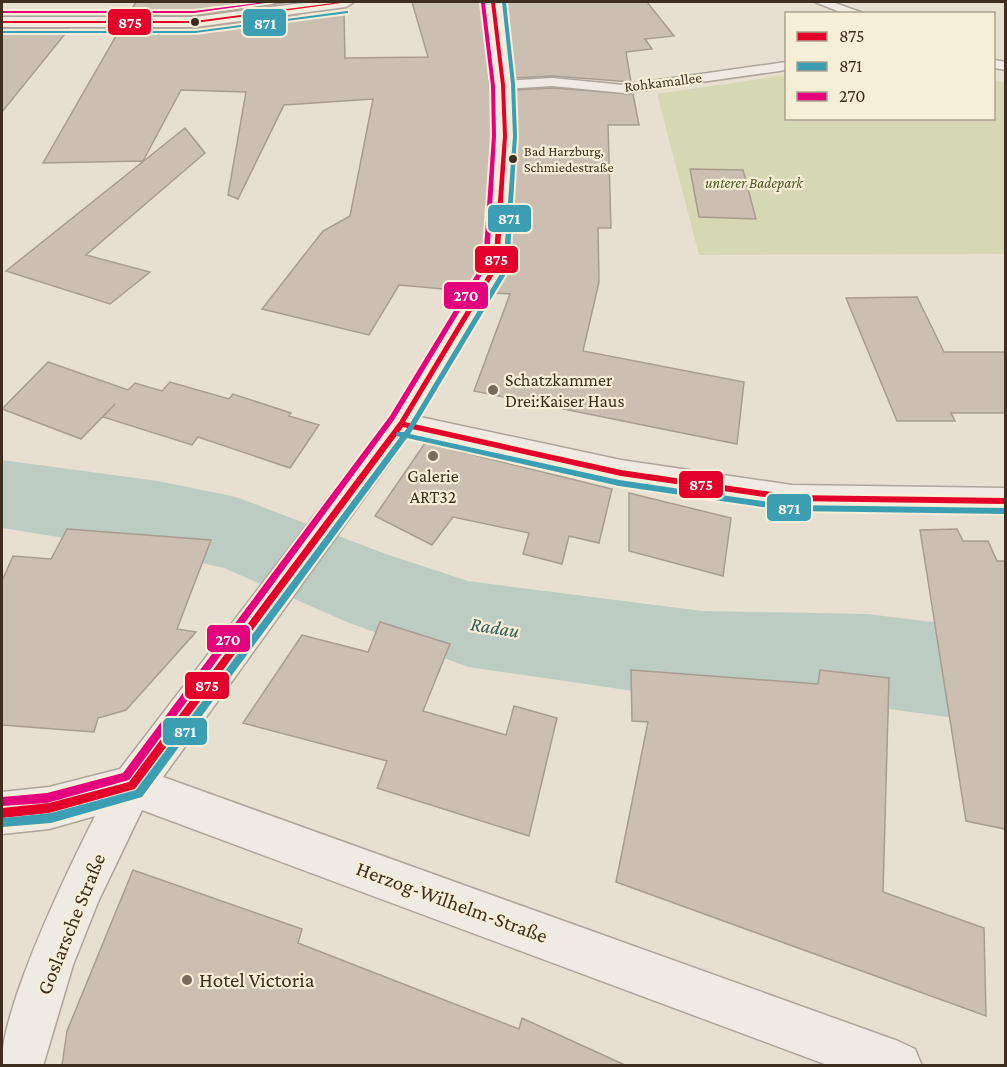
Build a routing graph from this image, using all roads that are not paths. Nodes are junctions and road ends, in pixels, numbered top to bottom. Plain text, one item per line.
1 (346, 2) edge
2 (493, 2) edge
3 (821, 2) edge
4 (854, 12) edge
5 (2, 22) edge
6 (785, 66) edge
7 (503, 85) junction
8 (401, 424) junction
9 (1005, 501) edge
10 (132, 786) junction
11 (2, 813) edge
12 (18, 1065) edge
13 (898, 1065) edge

1 - 5 street
2 - 7 street, Goslarsche Straße
3 - 4 lane
6 - 7 lane, Rohkamallee
7 - 8 street, Goslarsche Straße
8 - 9 street
8 - 10 street, Goslarsche Straße
10 - 11 street
10 - 12 street, Goslarsche Straße
10 - 13 street, Herzog-Wilhelm-Straße

